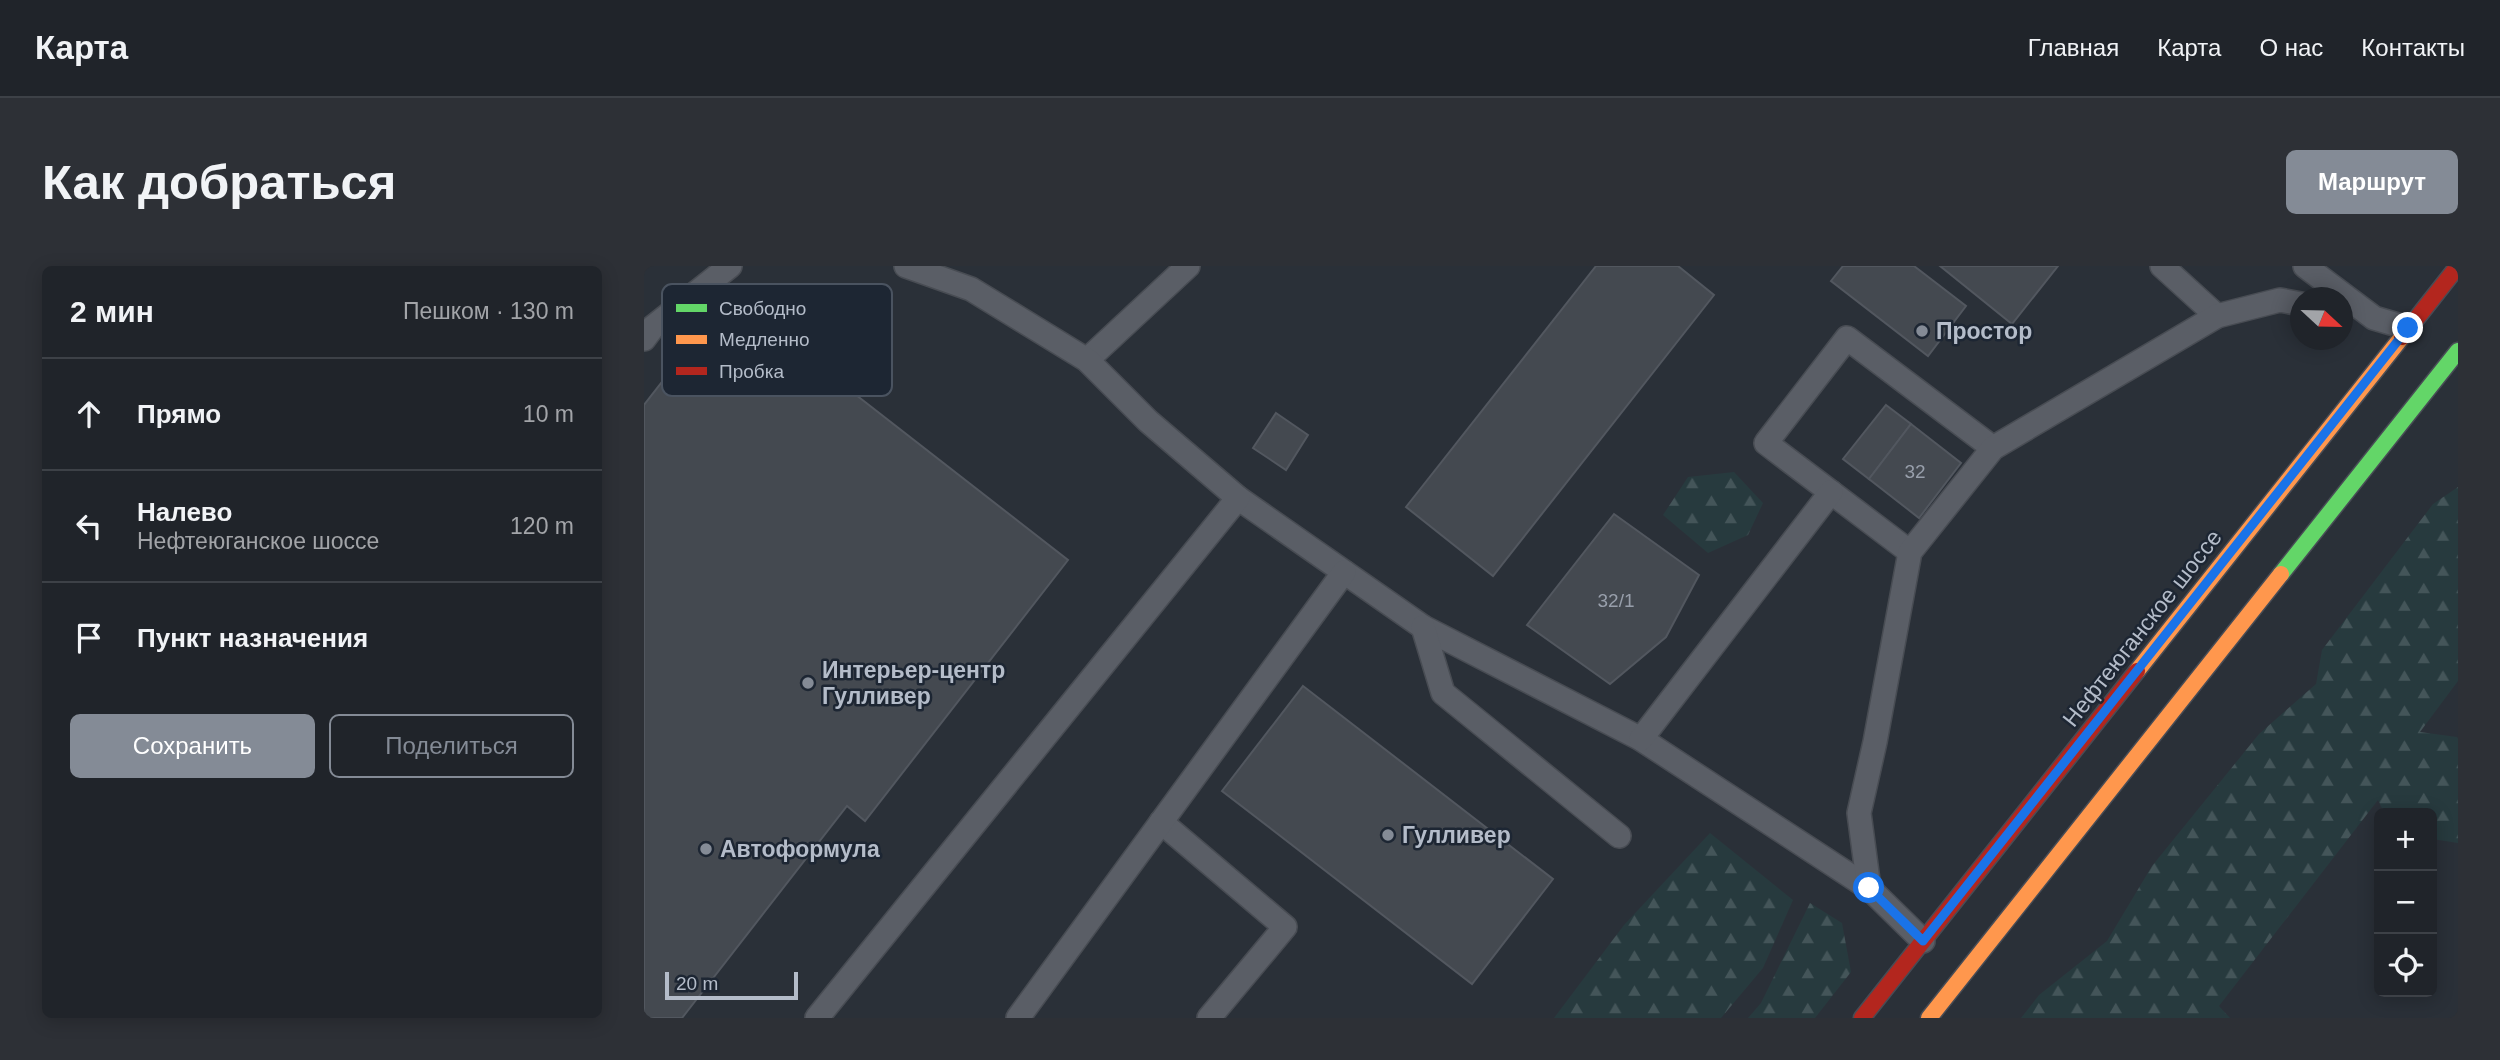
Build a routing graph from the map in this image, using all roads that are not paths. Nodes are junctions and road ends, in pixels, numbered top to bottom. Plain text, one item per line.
1 (730, 266) edge
2 (906, 266) edge
3 (1188, 266) edge
4 (2162, 266) edge
5 (2305, 266) edge
6 (2458, 266) edge
7 (707, 284) edge
8 (2290, 302) edge
9 (2353, 314) edge
10 (2217, 316) junction
11 (2374, 318) junction
12 (662, 320) edge
13 (2408, 328) junction
14 (644, 339) edge
15 (2458, 351) edge
16 (1087, 360) junction
17 (1993, 448) junction
18 (1831, 492) junction
19 (1238, 498) junction
20 (1910, 552) junction
21 (1344, 572) junction
22 (1423, 627) junction
23 (1641, 739) junction
24 (1161, 822) junction
25 (1619, 836) dead end
26 (1869, 888) junction
27 (1923, 941) junction
28 (817, 1018) edge
29 (1018, 1018) edge
30 (1209, 1018) edge
31 (1862, 1018) edge
32 (1929, 1018) edge

1 - 7 lane
2 - 16 lane
3 - 16 lane
4 - 10 lane
5 - 11 lane
6 - 13 main road, Нефтеюганское шоссе
8 - 10 lane
9 - 11 lane
10 - 17 lane
11 - 13 lane
12 - 14 lane
13 - 27 main road, Нефтеюганское шоссе
15 - 32 main road
16 - 19 lane
17 - 18 lane
17 - 20 lane
18 - 20 lane
18 - 23 lane
19 - 21 lane
19 - 28 lane
20 - 26 lane
21 - 22 lane
21 - 24 lane
22 - 23 lane
22 - 25 lane
23 - 26 lane
24 - 29 lane
24 - 30 lane
26 - 27 lane
27 - 31 main road, Нефтеюганское шоссе

